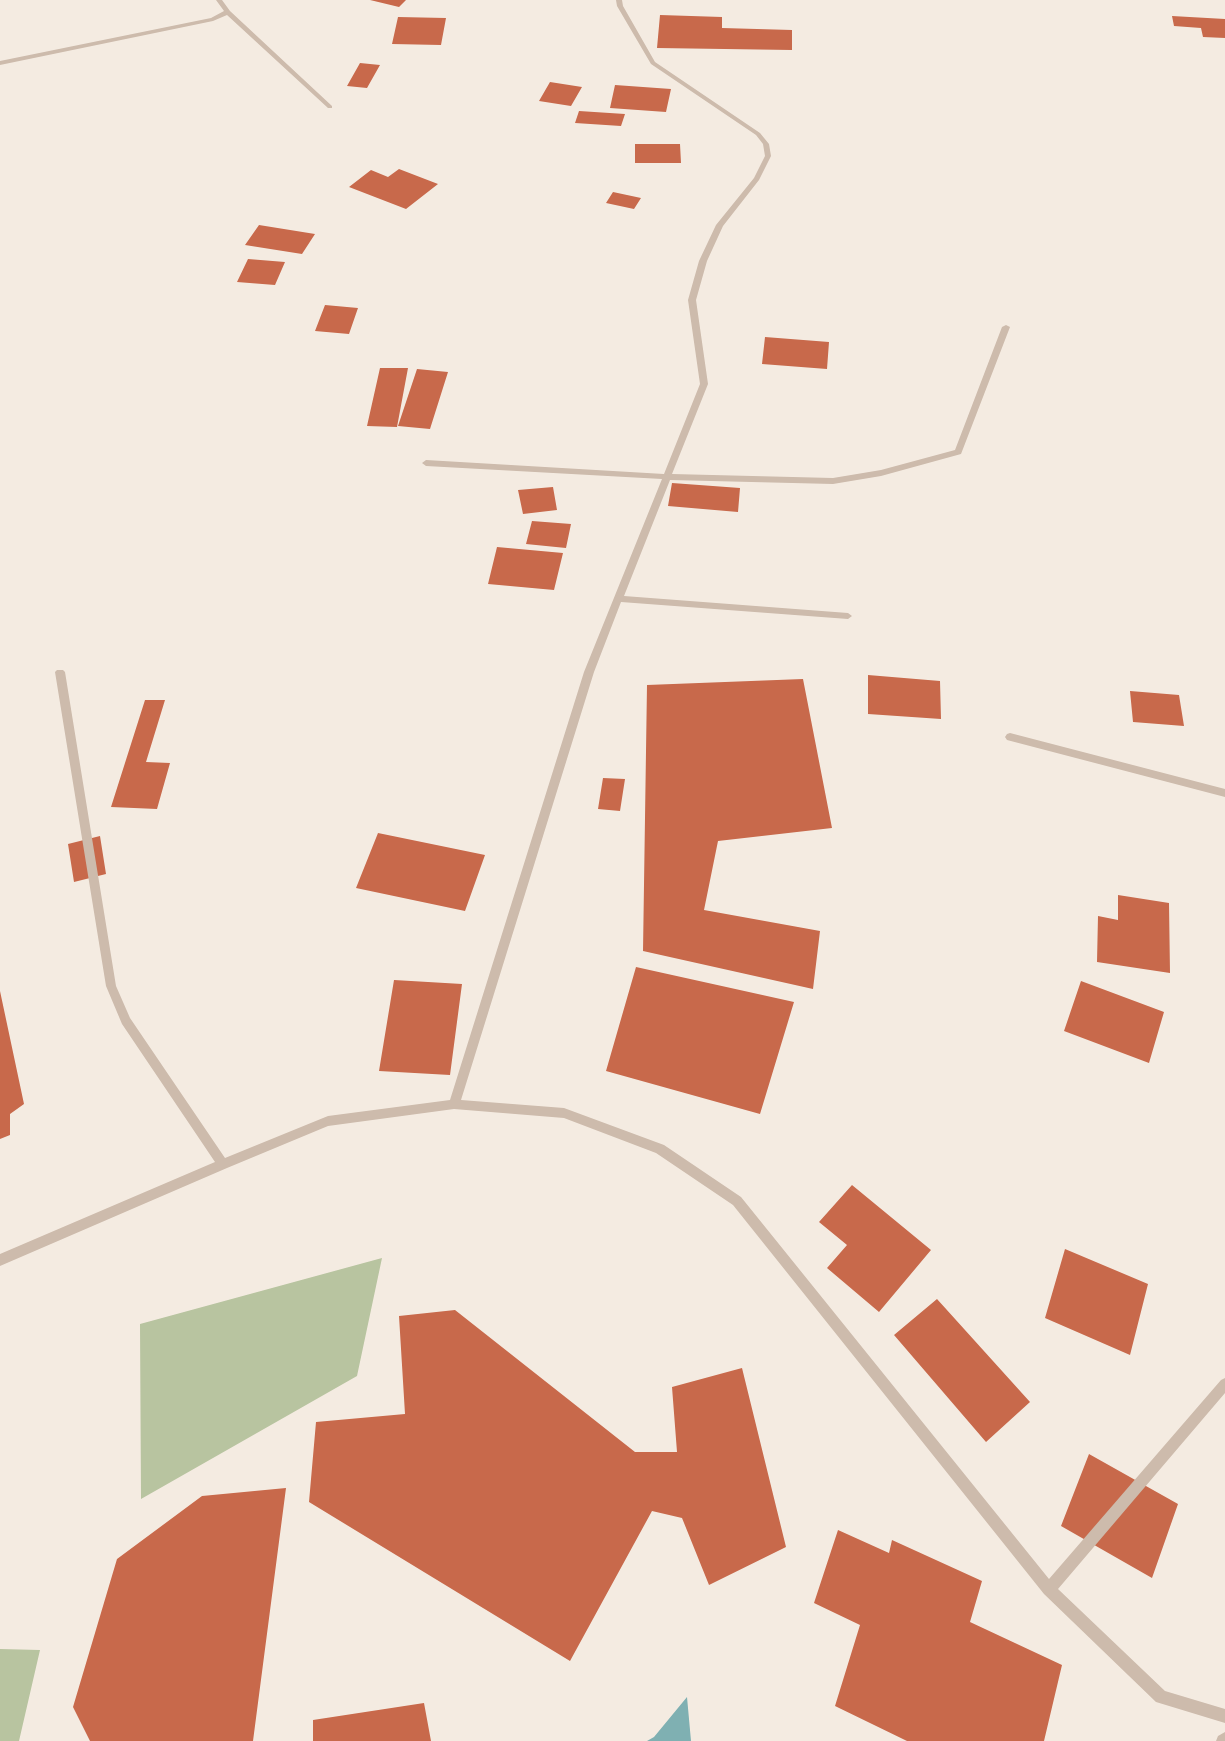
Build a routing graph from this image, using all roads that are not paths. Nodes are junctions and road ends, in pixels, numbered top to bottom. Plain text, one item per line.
1 (219, 0) edge
2 (619, 0) edge
3 (228, 12) junction
4 (0, 63) edge
5 (330, 107) dead end
6 (1006, 327) dead end
7 (426, 463) dead end
8 (666, 477) junction
9 (618, 599) junction
10 (848, 616) dead end
11 (60, 672) dead end
12 (1010, 737) dead end
13 (1225, 793) edge
14 (454, 1104) junction
15 (223, 1164) junction
16 (0, 1260) edge
17 (1225, 1384) edge
18 (1049, 1589) junction
19 (1225, 1716) edge
20 (1225, 1738) edge
21 (1223, 1741) edge

1 - 3 street
2 - 8 street
3 - 4 street
3 - 5 street
6 - 8 street
7 - 8 street
8 - 9 street
9 - 10 street
9 - 14 street
11 - 15 street
12 - 13 street
14 - 15 street
14 - 18 street
15 - 16 street
17 - 18 street
18 - 19 street
20 - 21 street

